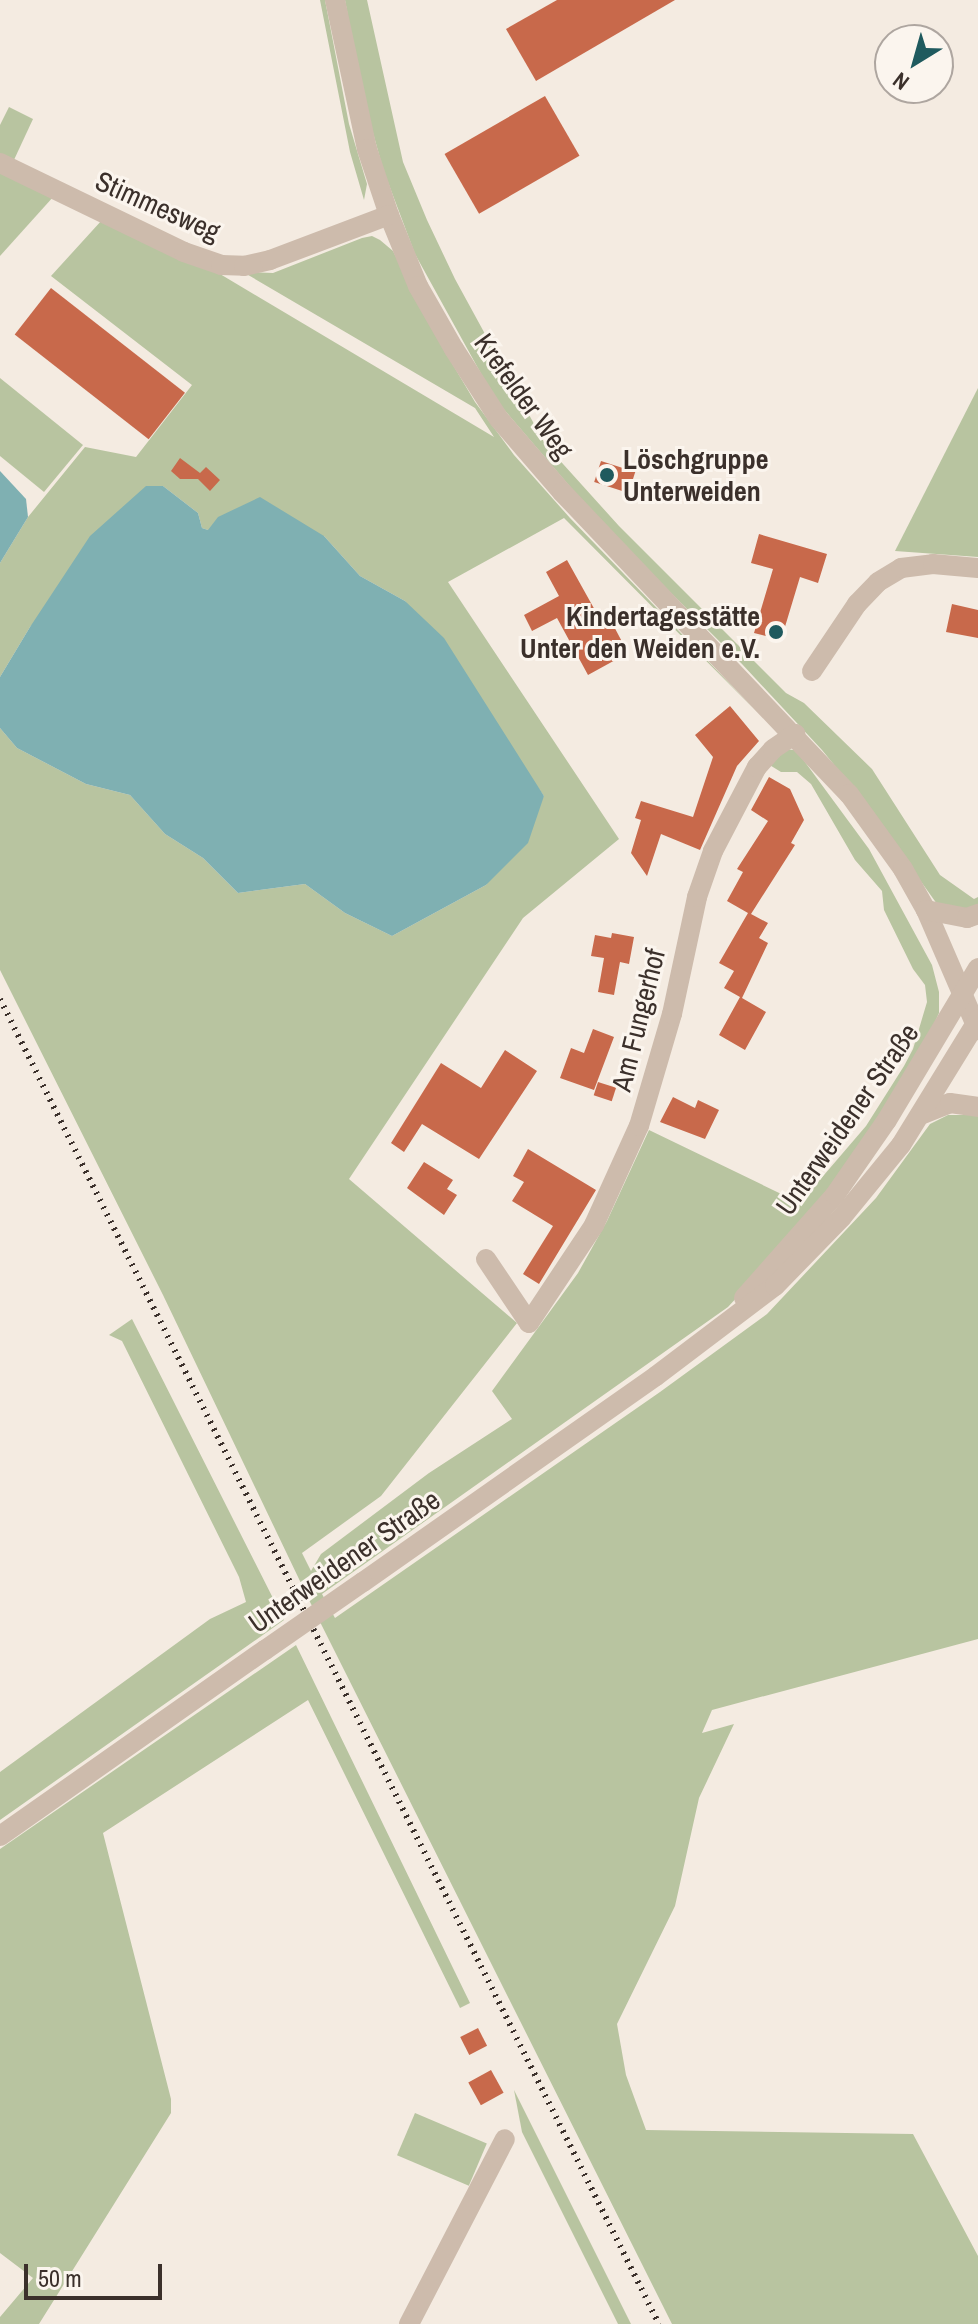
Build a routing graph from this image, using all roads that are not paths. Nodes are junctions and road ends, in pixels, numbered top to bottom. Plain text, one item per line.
1 (335, 0) edge
2 (0, 163) edge
3 (389, 215) junction
4 (978, 568) edge
5 (812, 671) dead end
6 (795, 734) junction
7 (926, 910) junction
8 (978, 914) edge
9 (978, 968) edge
10 (963, 995) junction
11 (977, 1025) edge
12 (978, 1107) edge
13 (923, 1114) junction
14 (486, 1259) dead end
15 (718, 1328) junction
16 (0, 1836) edge
17 (505, 2139) dead end
18 (409, 2324) edge

1 - 3 street, Krefelder Weg
2 - 3 street, Stimmesweg
3 - 6 street, Krefelder Weg
4 - 5 street
6 - 7 street, Krefelder Weg
6 - 14 street, Am Fungerhof
7 - 8 street
7 - 10 street, Krefelder Weg
9 - 10 street, Unterweidener Straße
10 - 11 street, Krefelder Weg
10 - 15 street, Unterweidener Straße
11 - 13 street, Unterweidener Straße
12 - 13 street
13 - 15 street, Unterweidener Straße
15 - 16 street, Unterweidener Straße, bridge
17 - 18 street

